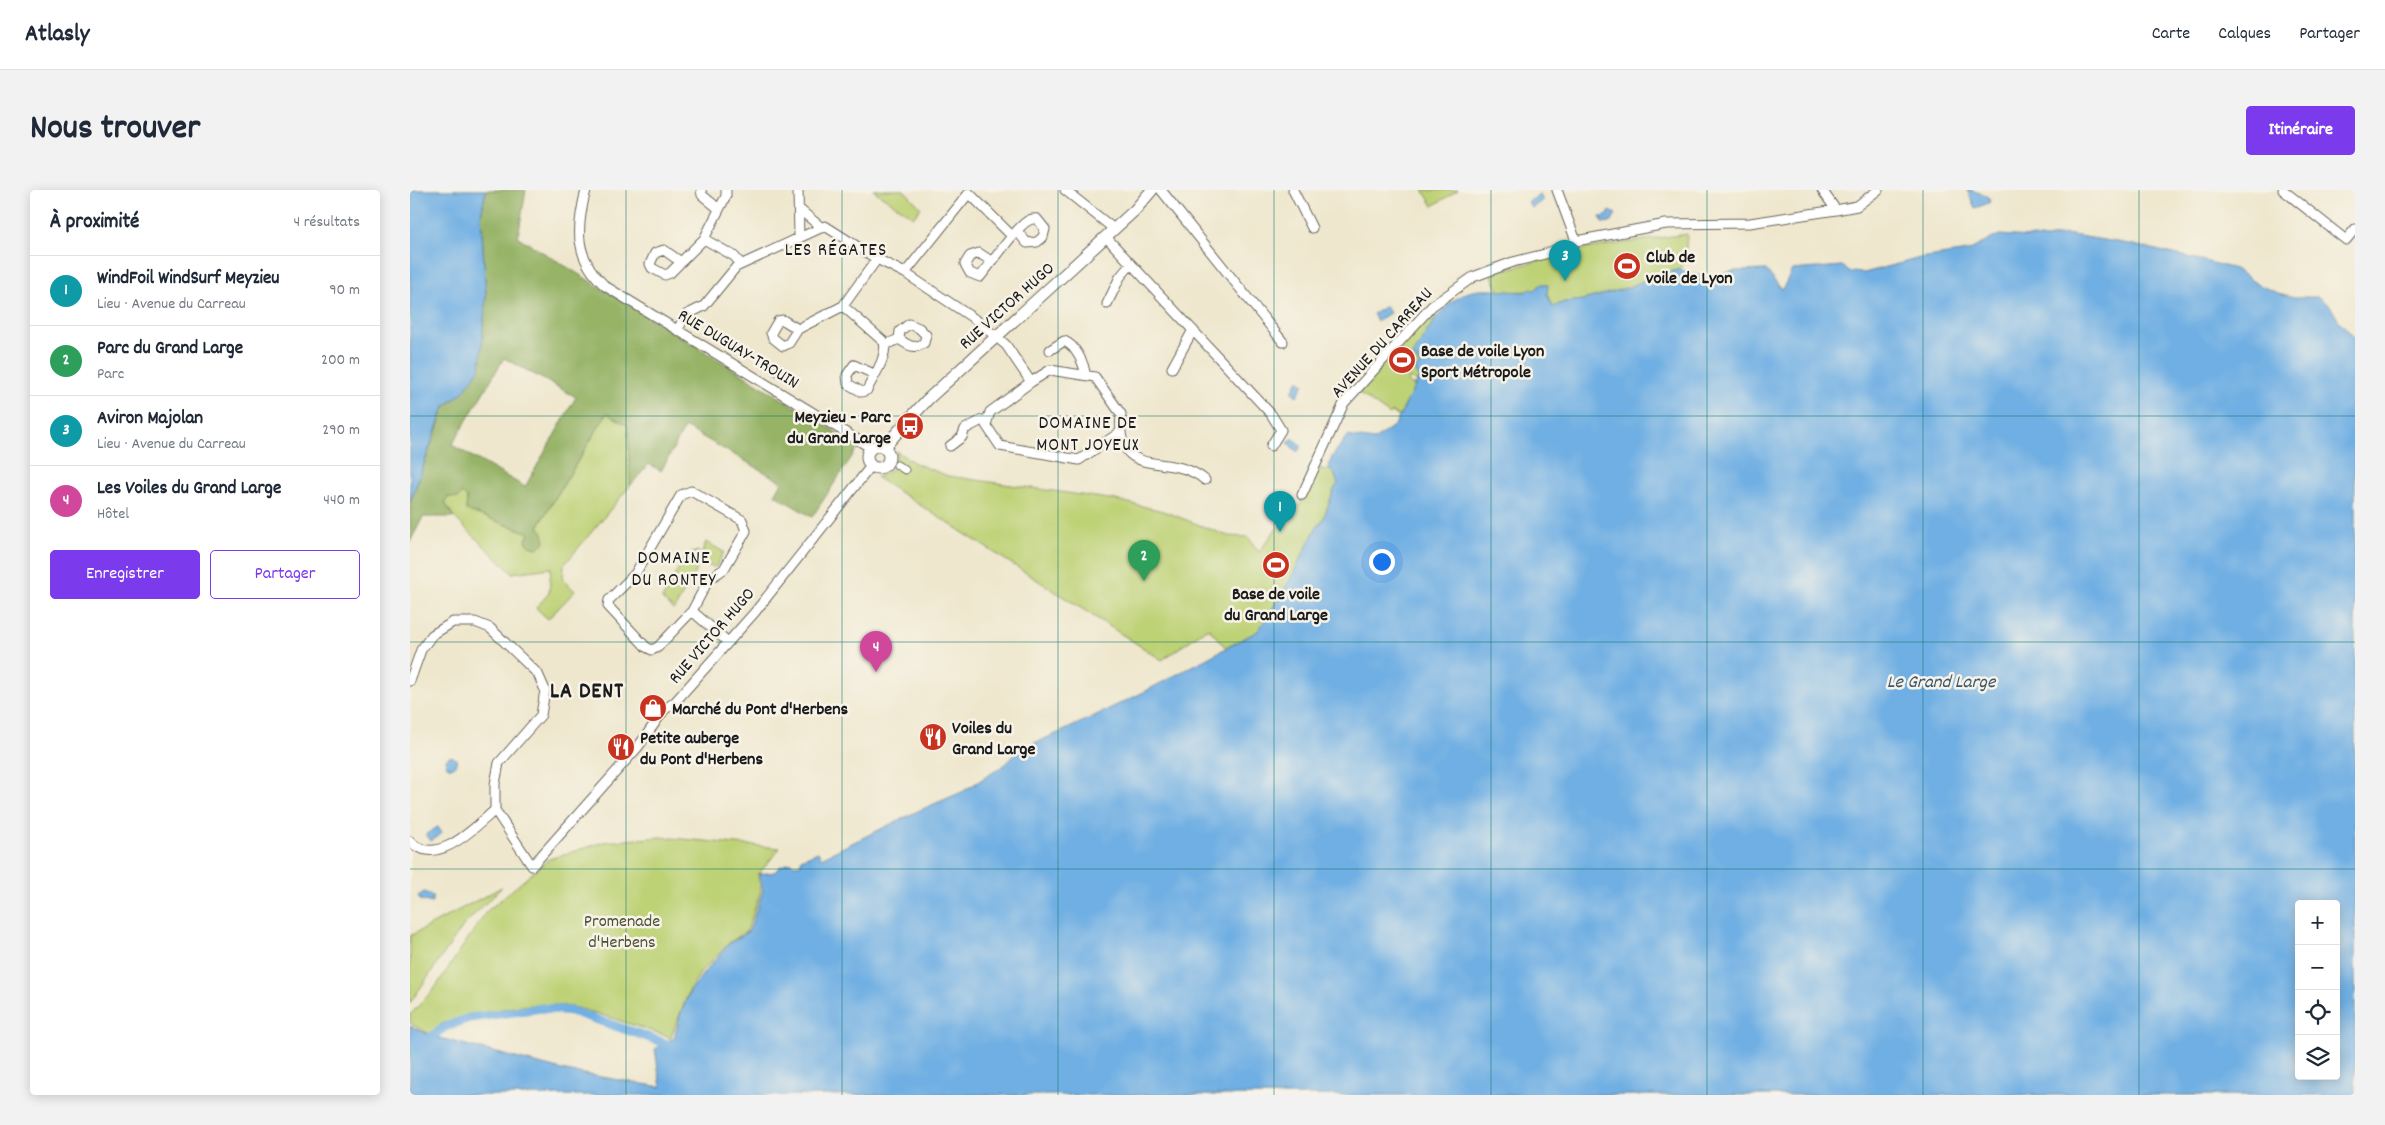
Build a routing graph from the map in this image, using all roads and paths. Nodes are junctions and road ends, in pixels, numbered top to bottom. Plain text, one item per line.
1 (586, 190) edge
2 (701, 190) edge
3 (726, 190) edge
4 (798, 190) edge
5 (1065, 190) edge
6 (1152, 190) edge
7 (1161, 190) edge
8 (1292, 190) edge
9 (1557, 190) edge
10 (1822, 190) edge
11 (1878, 190) edge
12 (2283, 190) edge
13 (967, 192) edge
14 (719, 209) junction
15 (798, 209) junction
16 (1836, 210) junction
17 (822, 228) junction
18 (1312, 228) dead end
19 (2355, 229) edge
20 (1110, 233) junction
21 (800, 238) junction
22 (704, 239) junction
23 (1576, 241) junction
24 (877, 259) junction
25 (681, 262) dead end
26 (991, 262) dead end
27 (741, 264) junction
28 (1131, 264) junction
29 (905, 273) junction
30 (1108, 304) dead end
31 (843, 306) junction
32 (798, 329) dead end
33 (678, 330) junction
34 (1193, 330) junction
35 (996, 336) junction
36 (899, 339) dead end
37 (1283, 342) dead end
38 (884, 345) junction
39 (1050, 350) dead end
40 (1172, 368) dead end
41 (874, 374) dead end
42 (1085, 376) junction
43 (1031, 382) junction
44 (987, 420) junction
45 (1120, 432) junction
46 (950, 446) dead end
47 (1271, 446) dead end
48 (884, 447) junction
49 (871, 448) junction
50 (897, 465) dead end
51 (871, 466) junction
52 (905, 470) dead end
53 (1205, 480) dead end
54 (1302, 496) dead end
55 (692, 611) junction
56 (728, 642) junction
57 (410, 681) edge
58 (495, 810) junction
59 (410, 841) edge

1 - 33 street, RUE DUGUAY-TROUIN
2 - 14 street
3 - 14 street
4 - 15 street
5 - 20 street
6 - 20 street, RUE VICTOR HUGO
7 - 37 street
8 - 18 street
9 - 23 street
10 - 16 street
11 - 16 street, AVENUE DU CARREAU
12 - 19 street
13 - 26 street
13 - 29 street
14 - 22 street
15 - 17 street
15 - 21 street
16 - 23 street, AVENUE DU CARREAU
17 - 21 street
17 - 24 street
20 - 28 street
20 - 35 street, RUE VICTOR HUGO
21 - 27 street
22 - 25 street
22 - 27 street
23 - 54 street, AVENUE DU CARREAU
24 - 29 street
24 - 31 street
27 - 33 street
28 - 30 street
28 - 34 street
29 - 35 street
31 - 32 street
31 - 38 street
33 - 49 street, RUE DUGUAY-TROUIN
34 - 40 street
34 - 47 street
35 - 43 street
35 - 48 street, RUE VICTOR HUGO
36 - 38 street
38 - 41 street
39 - 42 street
42 - 43 street
42 - 45 street
43 - 44 street
44 - 45 street
44 - 46 street
45 - 53 street
48 - 49 street
48 - 51 street
49 - 51 street
50 - 52 street
51 - 56 street, RUE VICTOR HUGO
55 - 55 street
55 - 56 street
56 - 58 street, RUE VICTOR HUGO
57 - 58 street
58 - 59 street

